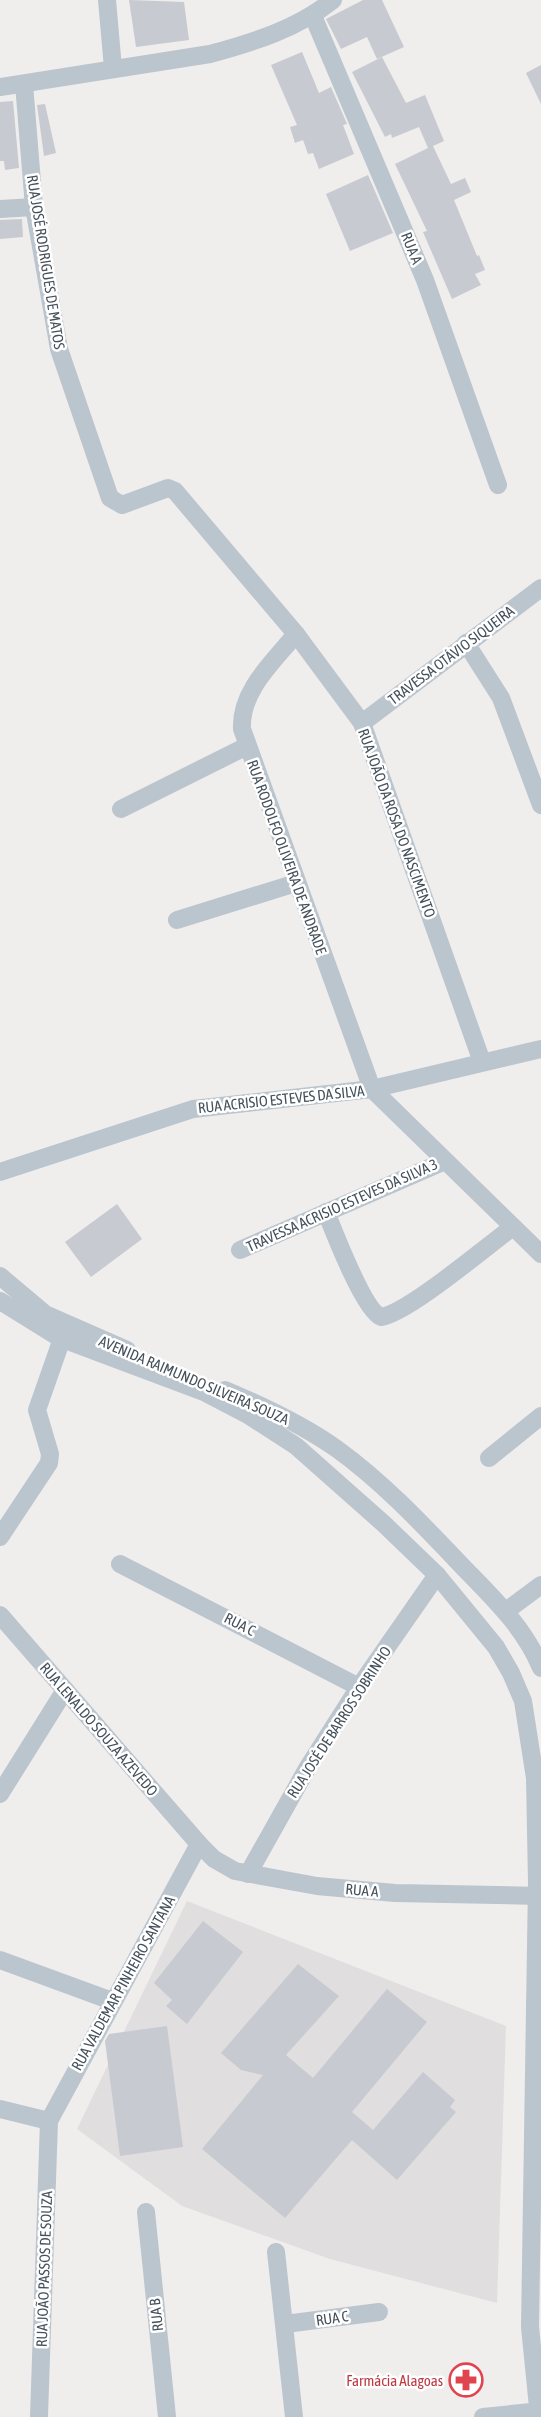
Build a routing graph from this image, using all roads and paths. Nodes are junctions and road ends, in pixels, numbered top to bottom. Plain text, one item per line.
1 (107, 0) edge
2 (333, 0) edge
3 (313, 16) junction
4 (113, 68) junction
5 (24, 84) junction
6 (0, 87) edge
7 (34, 207) junction
8 (0, 209) edge
9 (498, 485) dead end
10 (179, 495) joint
11 (541, 588) edge
12 (296, 634) junction
13 (466, 643) junction
14 (362, 723) junction
15 (247, 746) junction
16 (541, 805) edge
17 (121, 809) dead end
18 (296, 883) junction
19 (177, 920) dead end
20 (541, 1049) edge
21 (482, 1062) junction
22 (372, 1089) junction
23 (445, 1161) junction
24 (0, 1172) edge
25 (326, 1212) junction
26 (513, 1227) junction
27 (240, 1250) dead end
28 (541, 1254) edge
29 (3, 1284) edge
30 (0, 1301) edge
31 (64, 1332) junction
32 (541, 1416) edge
33 (489, 1458) dead end
34 (0, 1537) edge
35 (120, 1564) dead end
36 (437, 1575) junction
37 (541, 1585) edge
38 (506, 1611) junction
39 (0, 1615) edge
40 (541, 1668) edge
41 (359, 1687) junction
42 (65, 1690) junction
43 (0, 1794) edge
44 (199, 1844) junction
45 (248, 1874) junction
46 (539, 1896) edge
47 (0, 1960) edge
48 (112, 2001) junction
49 (0, 2109) edge
50 (48, 2121) junction
51 (146, 2212) dead end
52 (276, 2252) dead end
53 (379, 2312) dead end
54 (285, 2324) junction
55 (540, 2413) edge
56 (39, 2417) edge
57 (167, 2417) edge
58 (294, 2417) edge
59 (483, 2417) edge

1 - 4 street
2 - 3 street
3 - 4 street
3 - 9 street, RUA A
4 - 5 street
5 - 6 street
5 - 7 street, RUA JOSÉ RODRIGUES DE MATOS
7 - 8 street
7 - 10 street, RUA JOSÉ RODRIGUES DE MATOS
10 - 12 street, RUA JOÃO DA ROSA DO NASCIMENTO
11 - 13 street, TRAVESSA OTÁVIO SIQUEIRA
12 - 14 street, RUA JOÃO DA ROSA DO NASCIMENTO
12 - 15 street, RUA RODOLFO OLIVEIRA DE ANDRADE
13 - 14 street, TRAVESSA OTÁVIO SIQUEIRA
13 - 16 street
14 - 21 street, RUA JOÃO DA ROSA DO NASCIMENTO
15 - 17 street
15 - 18 street, RUA RODOLFO OLIVEIRA DE ANDRADE
18 - 19 street
18 - 22 street, RUA RODOLFO OLIVEIRA DE ANDRADE
20 - 21 street
21 - 22 street
22 - 23 street, RUA ACRISIO ESTEVES DA SILVA
22 - 24 street, RUA ACRISIO ESTEVES DA SILVA
23 - 25 street, TRAVESSA ACRISIO ESTEVES DA SILVA 3
23 - 26 street, RUA ACRISIO ESTEVES DA SILVA
25 - 26 street
25 - 27 street, TRAVESSA ACRISIO ESTEVES DA SILVA 3
26 - 28 street, RUA ACRISIO ESTEVES DA SILVA
29 - 31 street, AVENIDA RAIMUNDO SILVEIRA SOUZA
30 - 31 street, AVENIDA RAIMUNDO SILVEIRA SOUZA
31 - 34 street
31 - 36 street, AVENIDA RAIMUNDO SILVEIRA SOUZA
31 - 38 street, AVENIDA RAIMUNDO SILVEIRA SOUZA
32 - 33 street
35 - 41 street, RUA C
36 - 41 street, RUA JOSÉ DE BARROS SOBRINHO
36 - 46 street, AVENIDA RAIMUNDO SILVEIRA SOUZA
37 - 38 street
38 - 40 street, AVENIDA RAIMUNDO SILVEIRA SOUZA
39 - 42 street, RUA LENALDO SOUZA AZEVEDO
41 - 45 street, RUA JOSÉ DE BARROS SOBRINHO
42 - 43 street
42 - 44 street, RUA LENALDO SOUZA AZEVEDO
44 - 45 street, RUA A
44 - 48 street, RUA VALDEMAR PINHEIRO SANTANA
45 - 46 street, RUA A
46 - 55 street, AVENIDA RAIMUNDO SILVEIRA SOUZA
47 - 48 street
48 - 50 street, RUA VALDEMAR PINHEIRO SANTANA
49 - 50 street
50 - 56 street, RUA JOÃO PASSOS DE SOUZA
51 - 57 street, RUA B
52 - 54 street
53 - 54 street, RUA C
54 - 58 street
55 - 59 street

